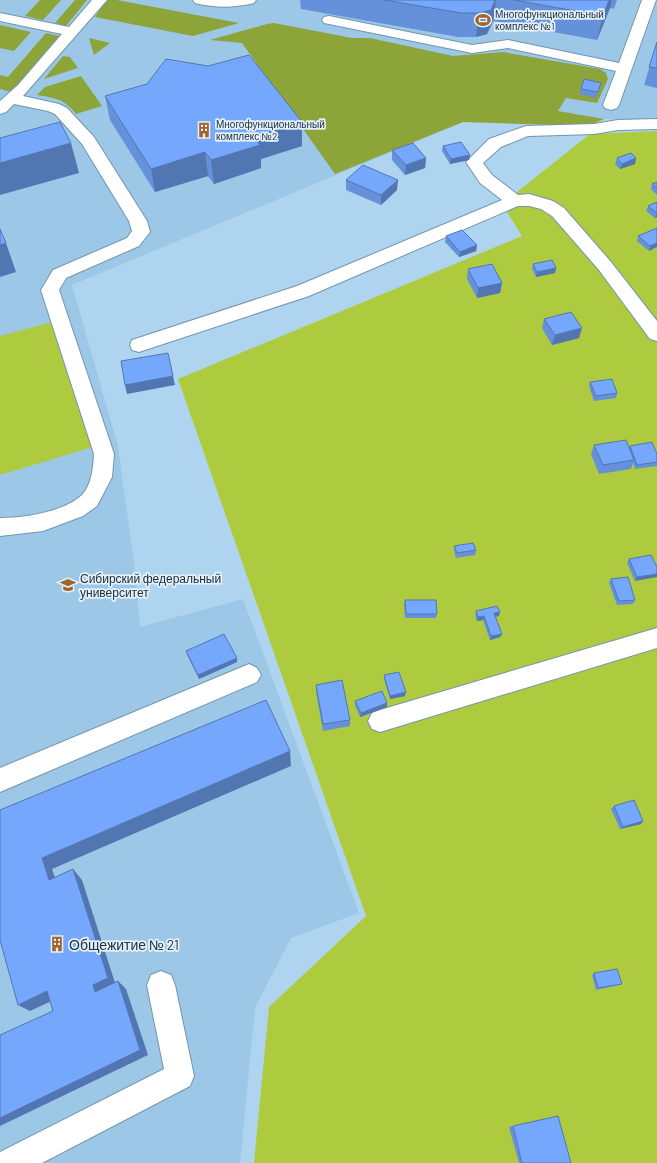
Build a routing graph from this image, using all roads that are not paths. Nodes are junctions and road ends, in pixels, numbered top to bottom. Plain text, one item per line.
1 (100, 0) edge
2 (200, 0) edge
3 (249, 0) edge
4 (649, 0) edge
5 (0, 17) edge
6 (329, 20) dead end
7 (72, 32) junction
8 (623, 68) junction
9 (6, 104) edge
10 (612, 105) dead end
11 (657, 124) edge
12 (515, 201) junction
13 (657, 334) edge
14 (139, 345) dead end
15 (0, 527) edge
16 (657, 638) edge
17 (249, 675) dead end
18 (380, 721) dead end
19 (0, 780) edge
20 (161, 985) dead end
21 (11, 1163) edge

1 - 7 lane
2 - 3 lane
4 - 8 lane
5 - 7 lane
6 - 8 lane
7 - 9 lane
8 - 10 lane
9 - 15 lane
11 - 12 lane
12 - 13 lane
12 - 14 lane
16 - 18 lane
17 - 19 lane
20 - 21 lane

